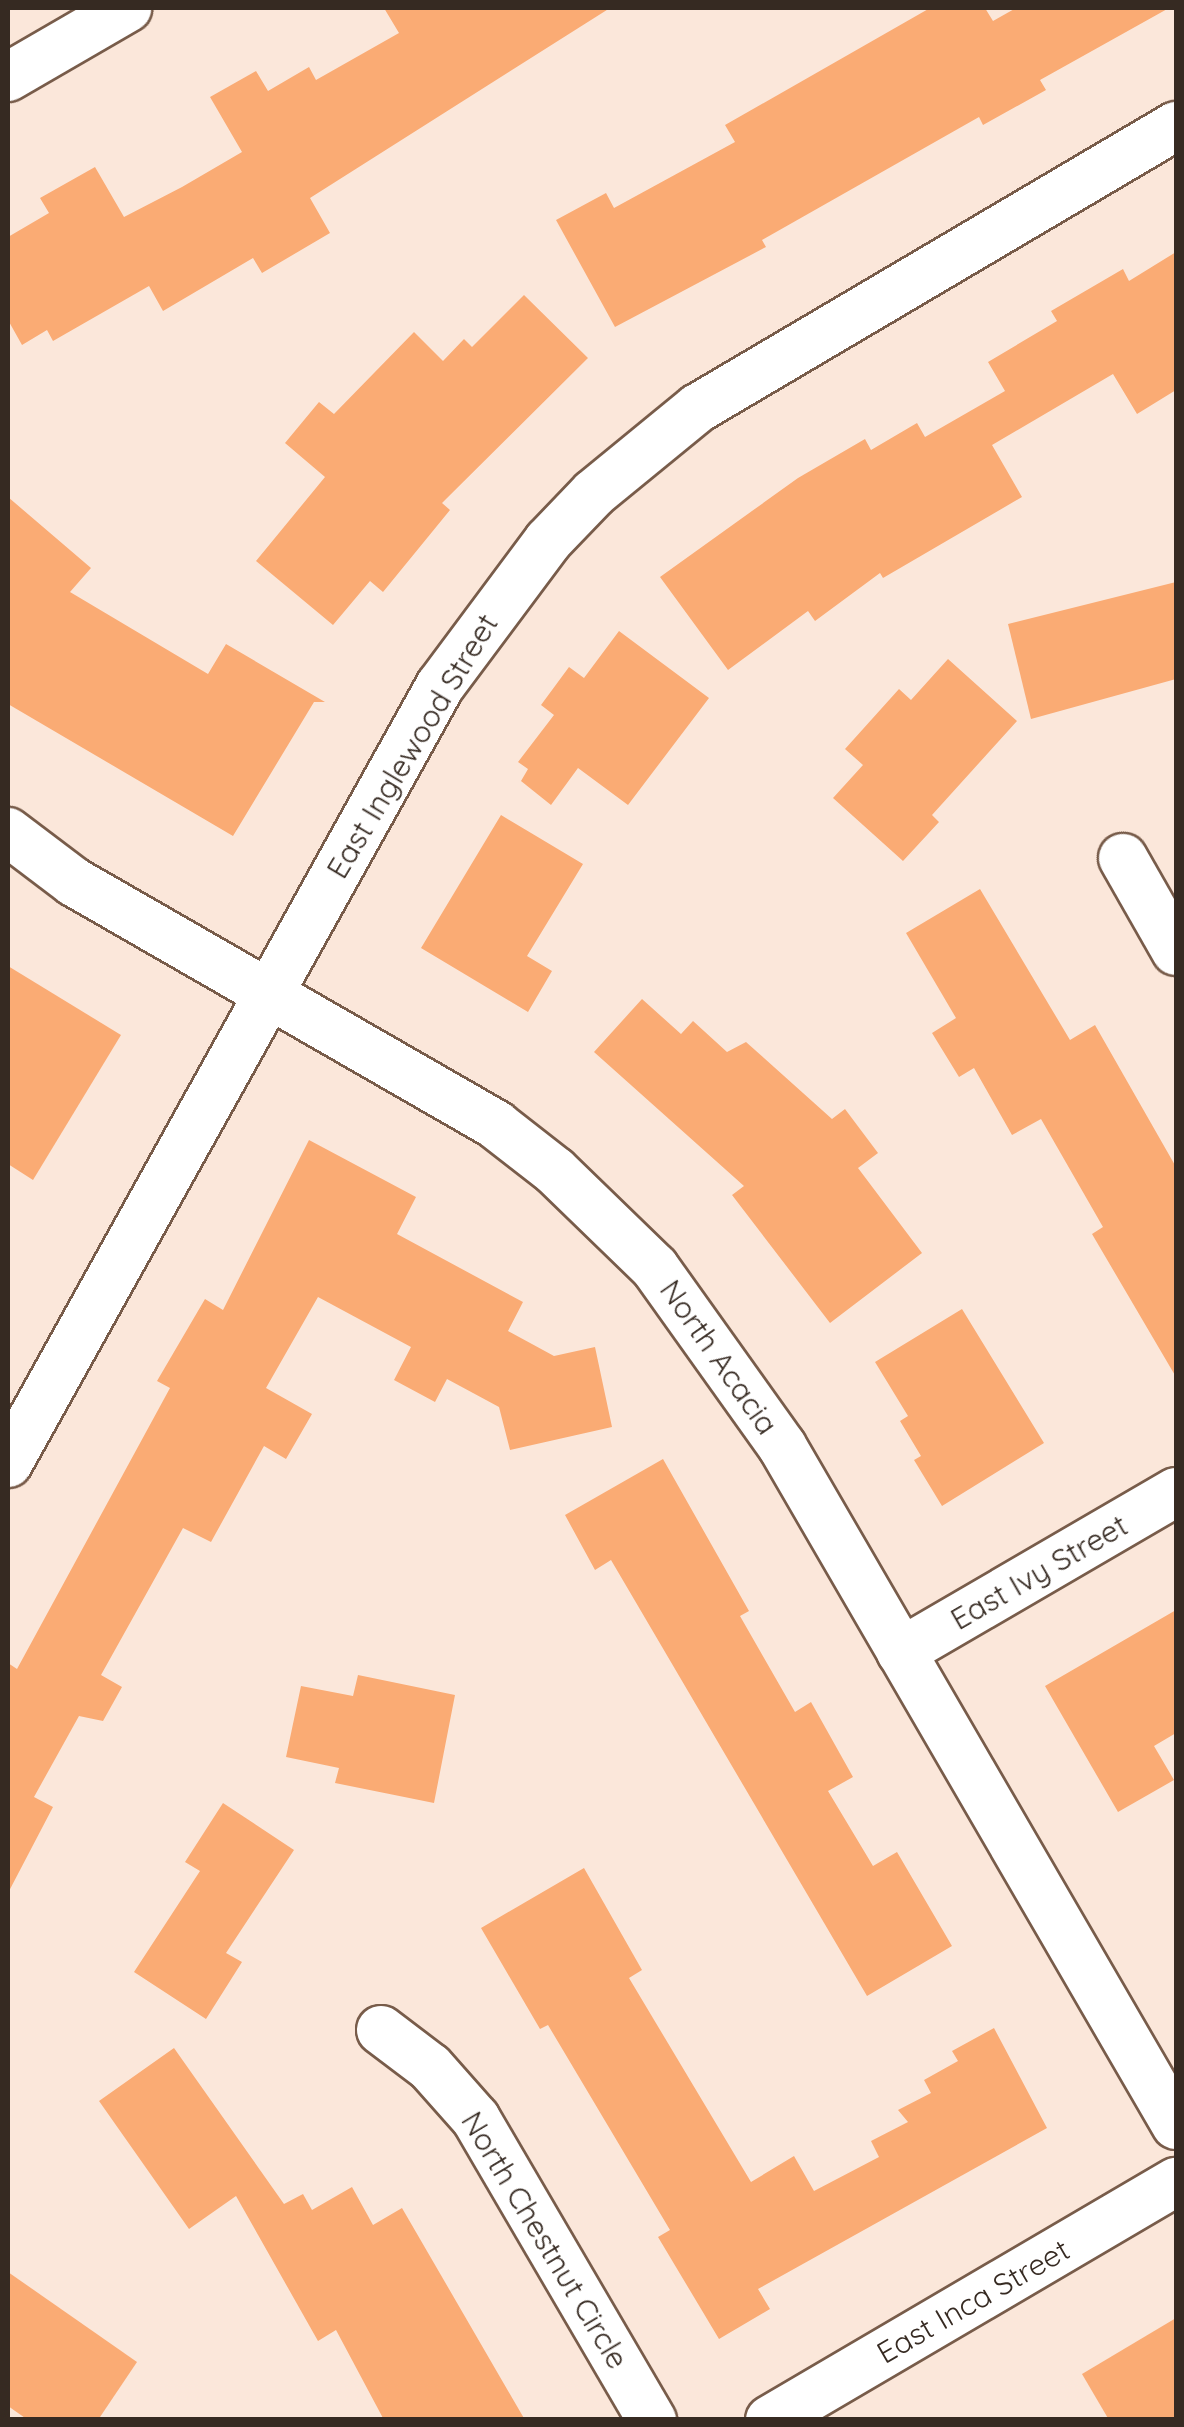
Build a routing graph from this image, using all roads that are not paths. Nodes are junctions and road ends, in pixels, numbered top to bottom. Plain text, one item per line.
1 (128, 8) edge
2 (14, 58) edge
3 (1176, 126) edge
4 (8, 832) edge
5 (1123, 858) dead end
6 (1176, 952) edge
7 (270, 991) junction
8 (8, 1463) edge
9 (1176, 1492) edge
10 (901, 1652) junction
11 (381, 2030) dead end
12 (1176, 2125) edge
13 (1176, 2182) edge
14 (652, 2420) edge
15 (770, 2420) edge

1 - 2 street
3 - 7 street, East Inglewood Street
4 - 7 street, North Acacia
5 - 6 street
7 - 8 street, East Inglewood Street
7 - 10 street, North Acacia
9 - 10 street, East Ivy Street
10 - 12 street, North Acacia
11 - 14 street, North Chestnut Circle
13 - 15 street, East Inca Street

